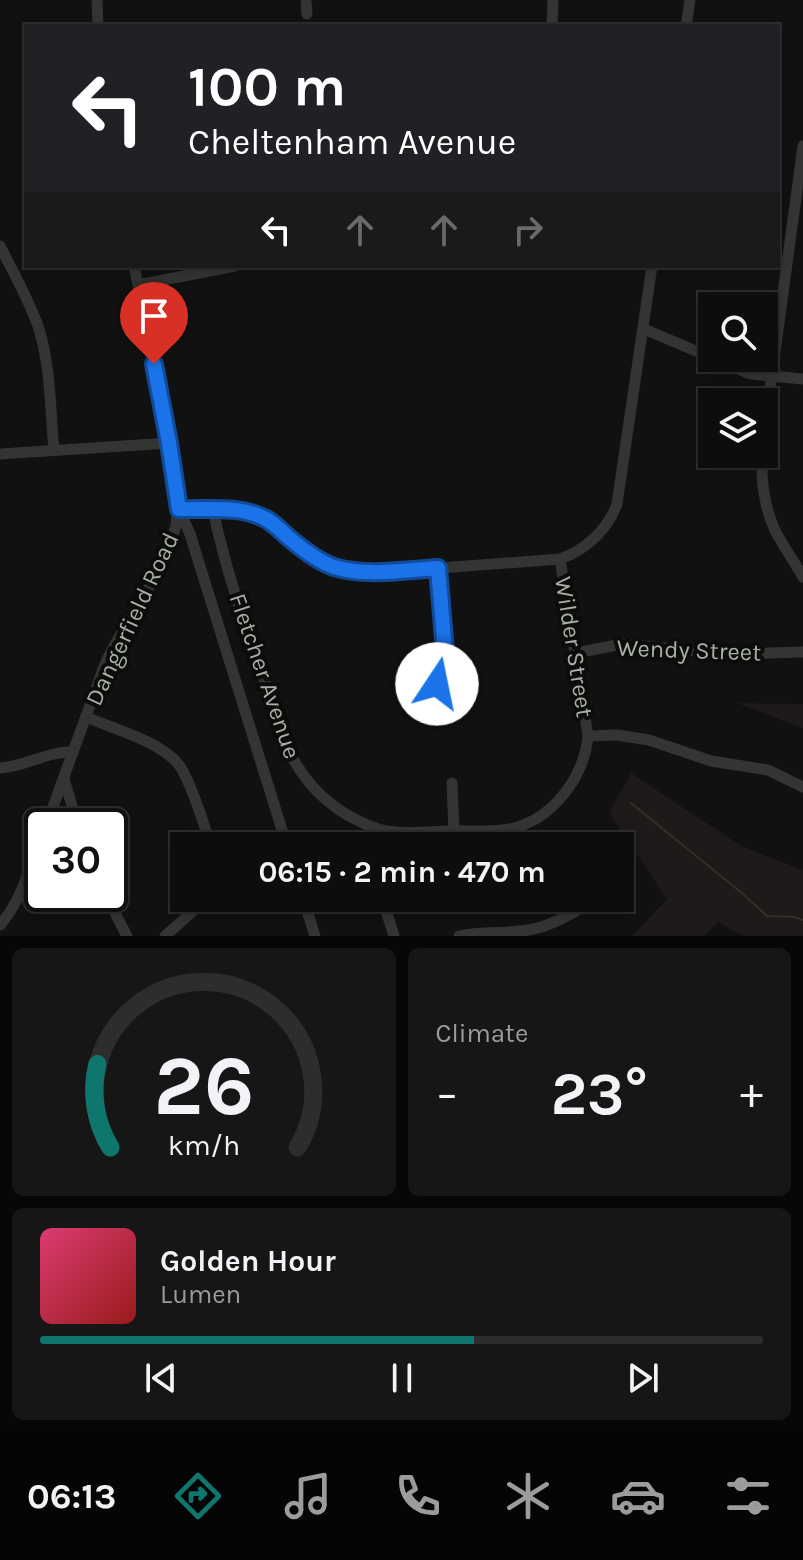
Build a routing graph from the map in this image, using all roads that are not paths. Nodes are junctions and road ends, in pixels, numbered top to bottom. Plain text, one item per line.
1 (97, 0) edge
2 (306, 0) edge
3 (553, 0) edge
4 (690, 0) edge
5 (307, 14) dead end
6 (98, 24) edge
7 (552, 24) edge
8 (686, 24) edge
9 (803, 146) edge
10 (0, 246) edge
11 (134, 268) edge
12 (225, 268) edge
13 (652, 268) edge
14 (138, 285) junction
15 (644, 329) junction
16 (771, 376) junction
17 (803, 379) edge
18 (770, 388) edge
19 (169, 443) junction
20 (54, 450) junction
21 (0, 454) edge
22 (762, 468) edge
23 (179, 509) junction
24 (213, 510) junction
25 (560, 559) junction
26 (438, 568) junction
27 (801, 571) edge
28 (803, 652) edge
29 (576, 653) junction
30 (437, 684) dead end
31 (86, 717) junction
32 (588, 736) junction
33 (73, 752) junction
34 (0, 768) edge
35 (64, 778) junction
36 (452, 783) dead end
37 (803, 787) edge
38 (53, 808) edge
39 (73, 808) edge
40 (376, 828) junction
41 (454, 831) junction
42 (205, 832) edge
43 (283, 832) edge
44 (376, 832) edge
45 (24, 882) edge
46 (114, 912) edge
47 (192, 912) edge
48 (307, 912) edge
49 (386, 912) edge
50 (573, 912) edge
51 (0, 925) edge
52 (127, 936) edge
53 (165, 936) edge
54 (315, 936) edge
55 (394, 936) edge
56 (459, 936) edge

1 - 6 street
2 - 5 street
3 - 7 street
4 - 8 street
9 - 16 street
10 - 20 street
11 - 14 street, Dangerfield Road
12 - 14 street
13 - 15 street
14 - 19 street, Dangerfield Road
15 - 16 street
15 - 25 street
16 - 17 street
16 - 18 street
19 - 20 street
19 - 23 street, Dangerfield Road
20 - 21 street
22 - 27 street
23 - 24 street
23 - 31 street, Dangerfield Road
23 - 43 street
24 - 26 street
24 - 40 street, Fletcher Avenue
25 - 26 street
25 - 29 street, Wilder Street
26 - 30 street
28 - 29 street, Wendy Street
29 - 32 street, Wilder Street
31 - 33 street, Dangerfield Road
31 - 42 street
32 - 37 street
32 - 41 street, Fletcher Avenue
33 - 34 street
33 - 35 street, Dangerfield Road
35 - 38 street, Dangerfield Road
35 - 39 street
36 - 41 street
40 - 41 street, Fletcher Avenue
40 - 44 street
45 - 51 street
46 - 52 street
47 - 53 street
48 - 54 street
49 - 55 street
50 - 56 street

